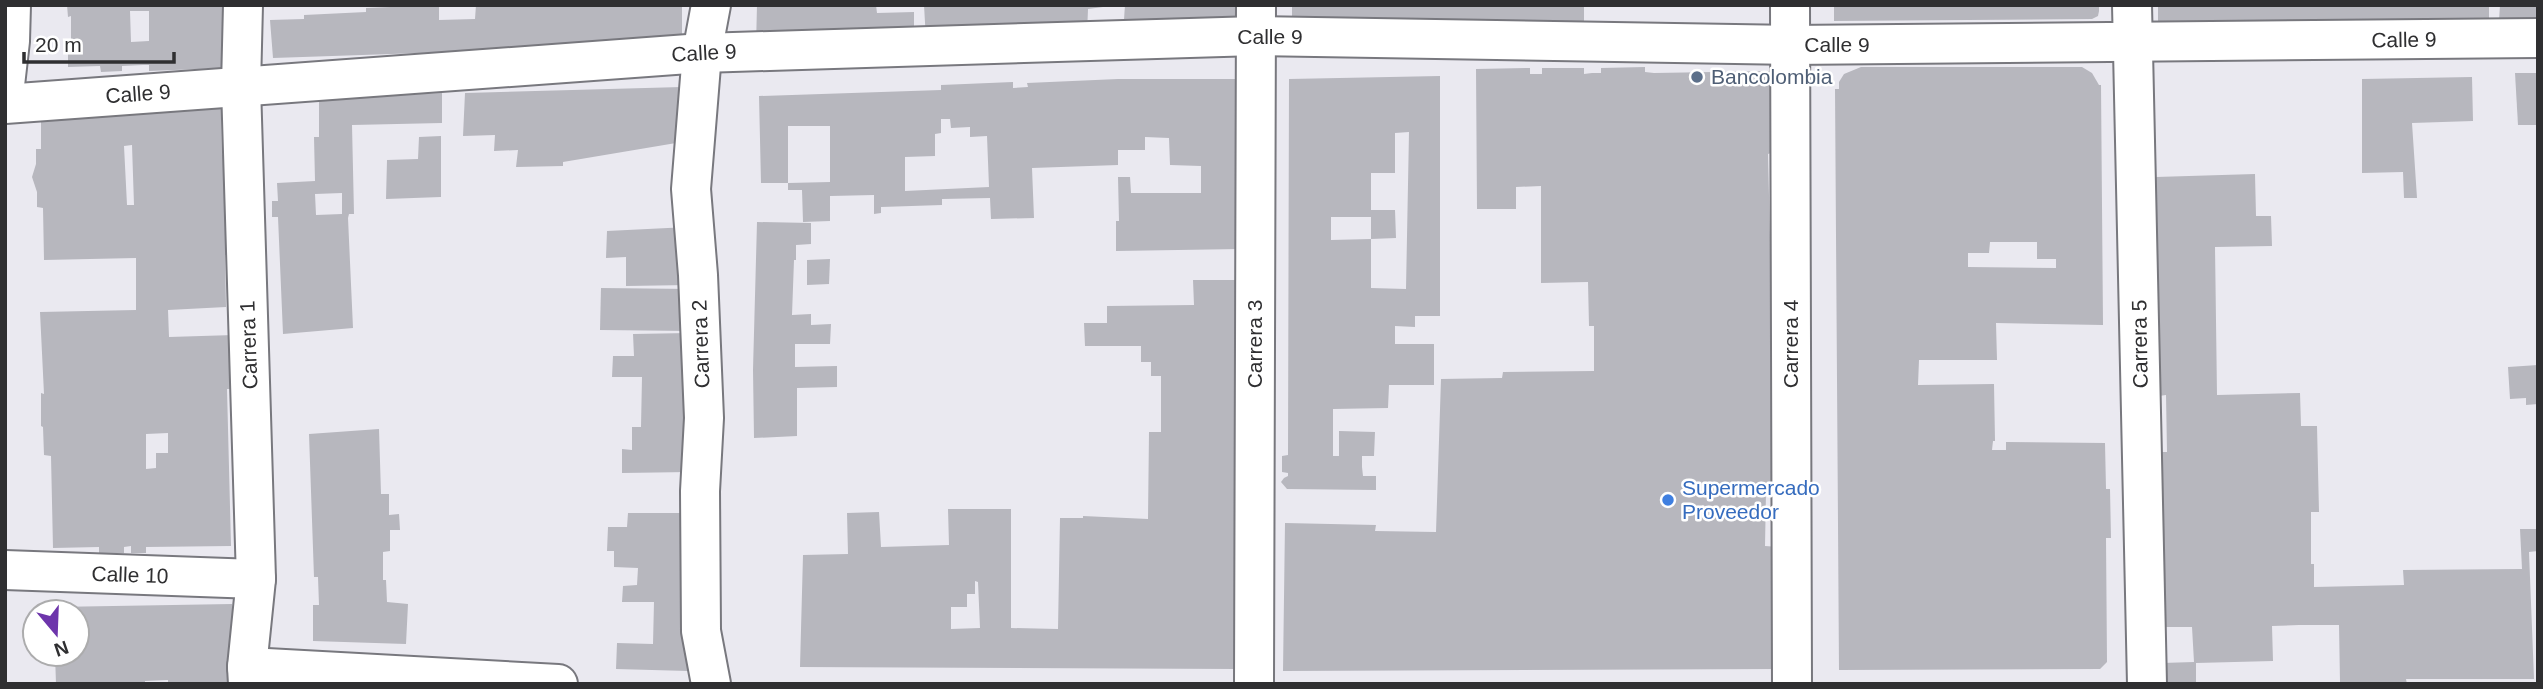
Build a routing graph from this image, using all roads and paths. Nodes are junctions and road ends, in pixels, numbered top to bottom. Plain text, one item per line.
1 (11, 5) edge
2 (243, 5) edge
3 (710, 5) edge
4 (1790, 5) edge
5 (1256, 20) edge
6 (2133, 24) edge
7 (2538, 38) edge
8 (1790, 45) junction
9 (702, 52) junction
10 (5, 85) edge
11 (241, 86) junction
12 (5, 104) edge
13 (5, 570) edge
14 (256, 579) junction
15 (248, 675) edge
16 (558, 684) edge
17 (711, 684) edge
18 (1254, 684) edge
19 (1792, 684) edge
20 (2147, 684) edge

1 - 10 street
2 - 11 street, Carrera 1
3 - 9 street, Carrera 2
4 - 8 street, Carrera 4
5 - 8 street, Calle 9
5 - 9 street, Calle 9
5 - 18 street, Carrera 3
6 - 7 street, Calle 9
6 - 8 street, Calle 9
6 - 20 street, Carrera 5
8 - 19 street, Carrera 4
9 - 11 street, Calle 9
9 - 17 street, Carrera 2
11 - 12 street, Calle 9
11 - 14 street, Carrera 1
13 - 14 street, Calle 10
14 - 15 street, Carrera 1
15 - 16 street

